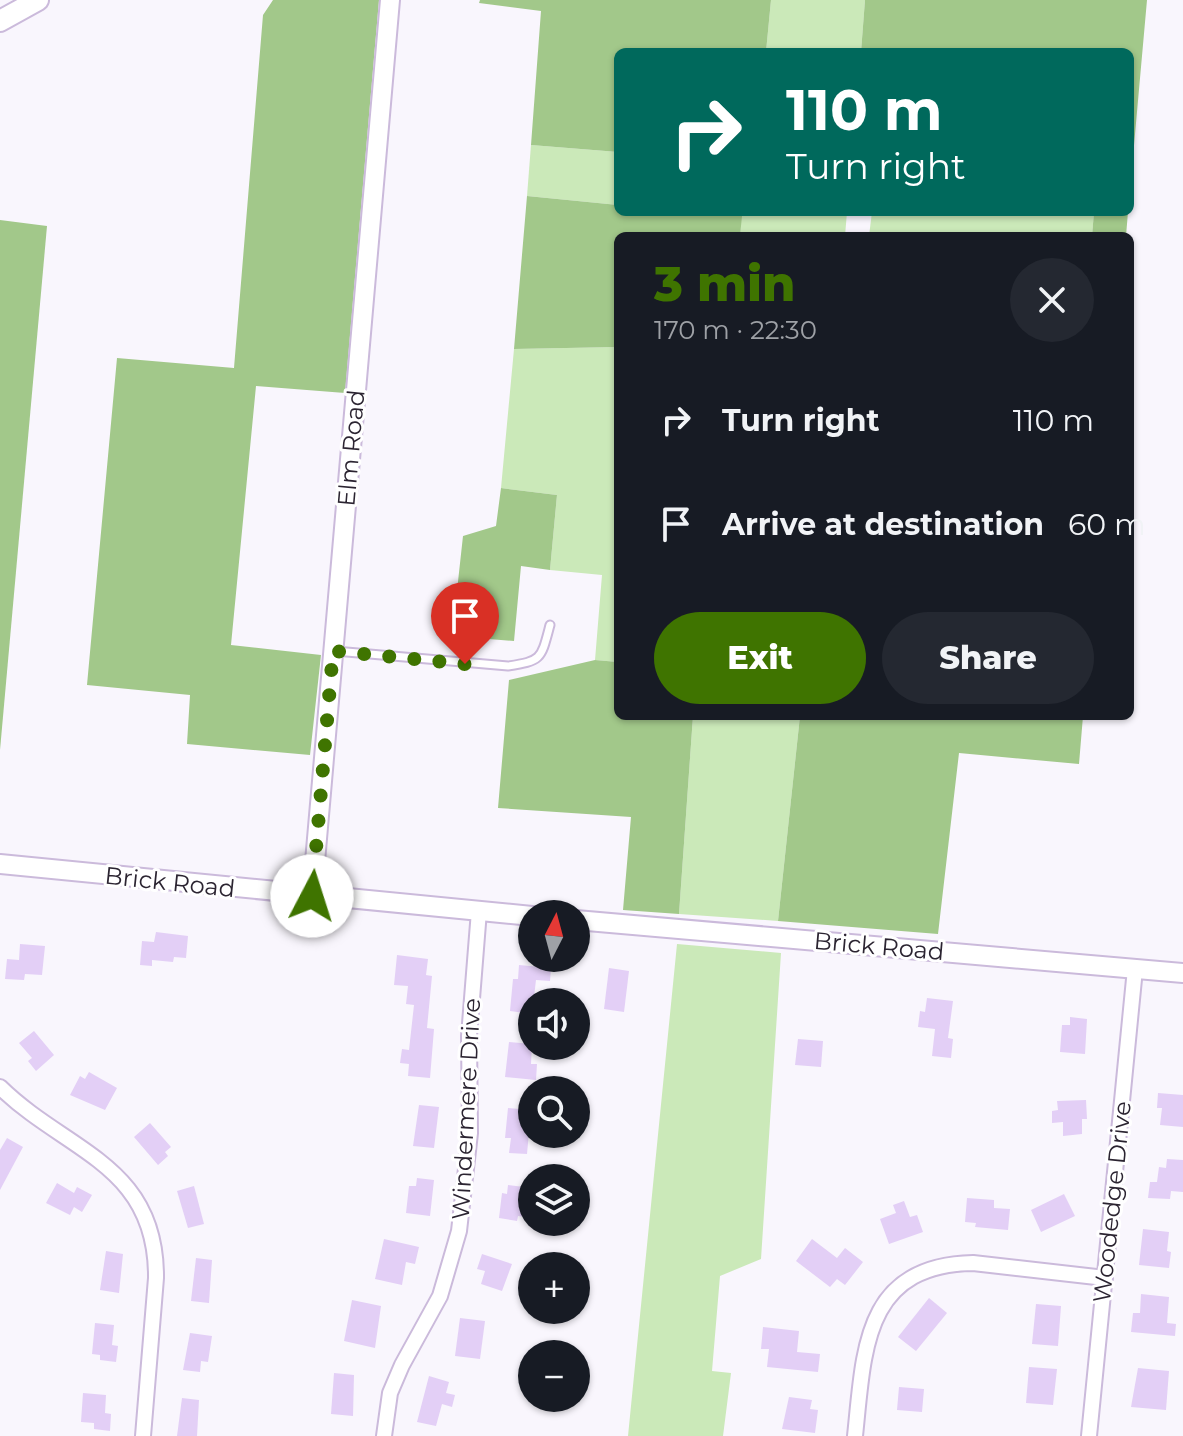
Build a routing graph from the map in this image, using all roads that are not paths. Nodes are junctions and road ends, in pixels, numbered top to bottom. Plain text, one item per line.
1 (38, 0) edge
2 (390, 0) edge
3 (0, 21) edge
4 (550, 625) dead end
5 (333, 651) junction
6 (0, 864) edge
7 (312, 896) junction
8 (479, 911) junction
9 (518, 915) edge
10 (590, 921) edge
11 (1135, 969) junction
12 (1183, 973) edge
13 (1, 1091) edge
14 (1105, 1278) junction
15 (143, 1436) edge
16 (384, 1436) edge
17 (855, 1436) edge
18 (1089, 1436) edge

1 - 3 main road
2 - 5 street, Elm Road
4 - 5 lane
5 - 7 street, Elm Road
6 - 7 street, Brick Road
7 - 8 street, Brick Road
8 - 9 street, Brick Road
8 - 16 street, Windermere Drive
10 - 11 street, Brick Road
11 - 12 street, Brick Road
11 - 14 street, Woodedge Drive
13 - 15 street
14 - 17 street
14 - 18 street, Woodedge Drive

